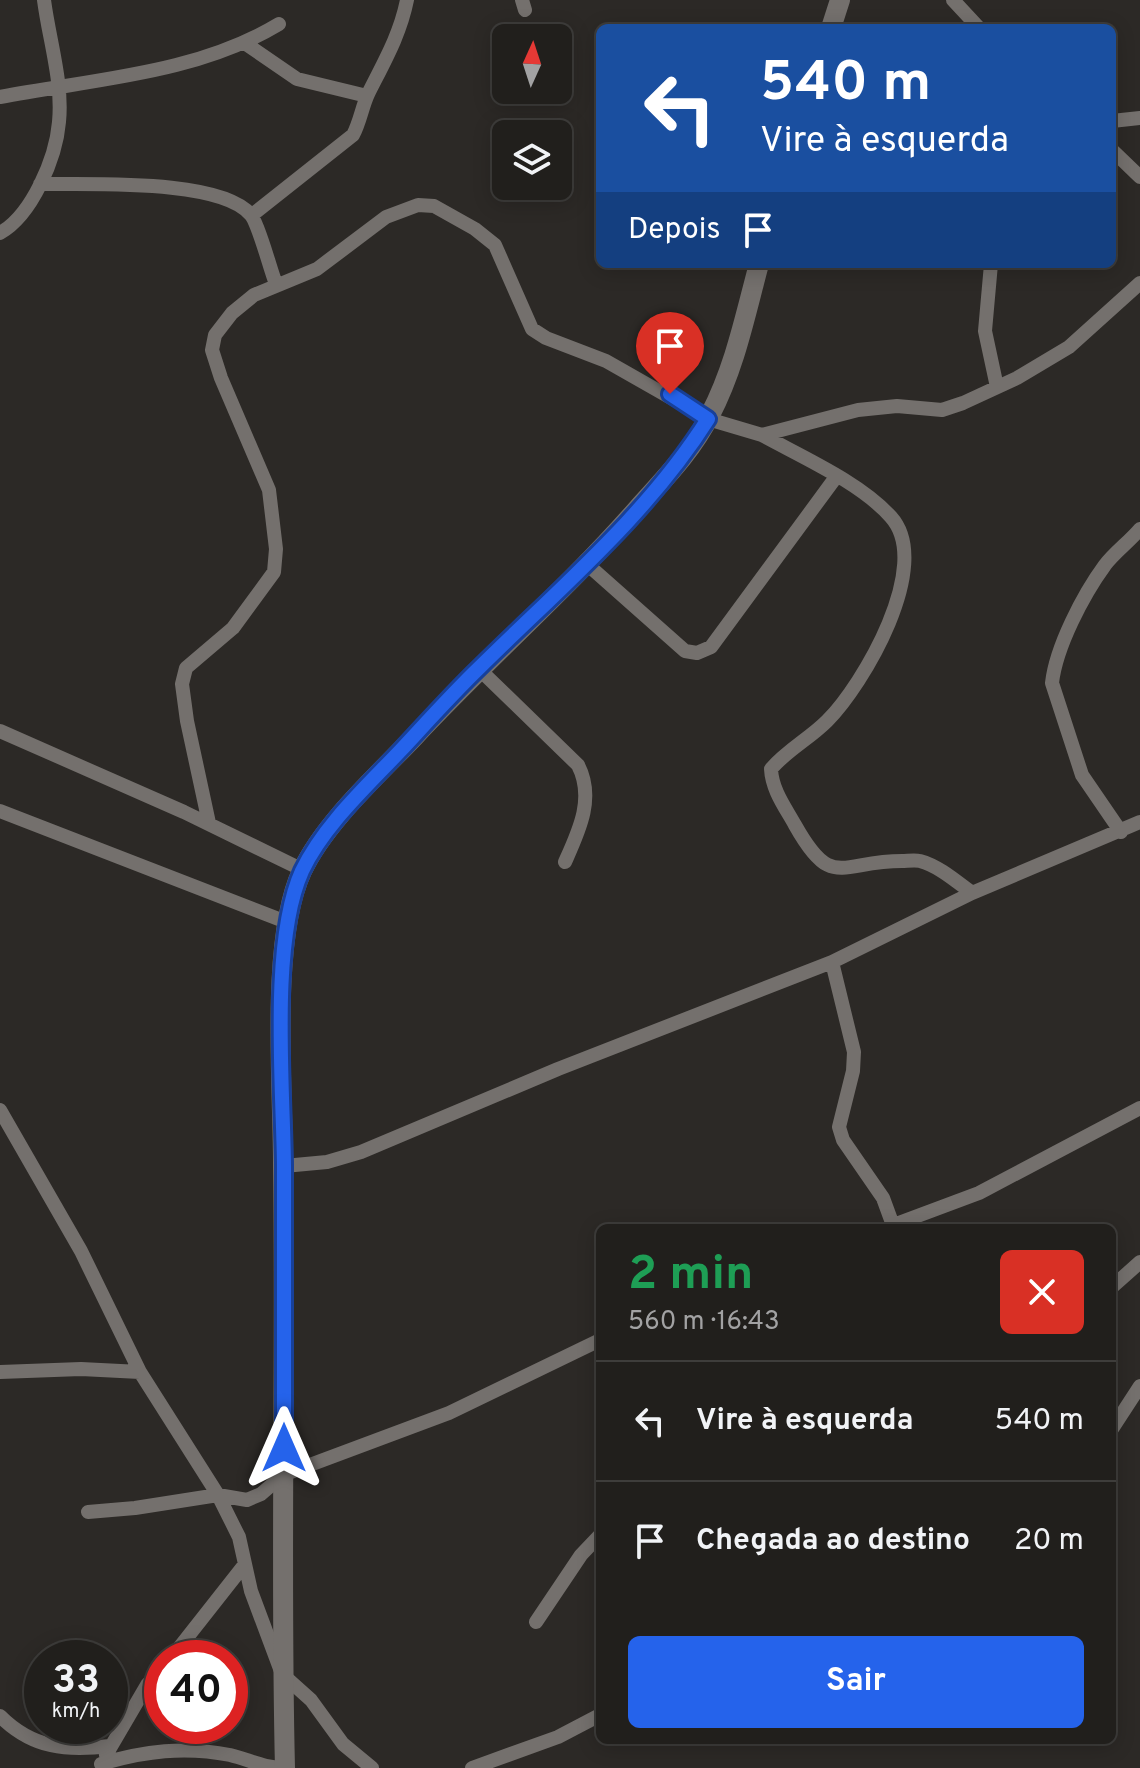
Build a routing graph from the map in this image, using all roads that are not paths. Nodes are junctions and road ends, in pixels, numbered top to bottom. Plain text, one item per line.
1 (44, 0) edge
2 (407, 0) edge
3 (840, 0) edge
4 (953, 0) edge
5 (279, 24) dead end
6 (832, 24) edge
7 (975, 24) edge
8 (246, 44) junction
9 (57, 86) junction
10 (367, 96) junction
11 (0, 97) edge
12 (1140, 118) edge
13 (1116, 121) edge
14 (1116, 154) edge
15 (1140, 177) edge
16 (40, 184) junction
17 (252, 215) junction
18 (0, 233) edge
19 (758, 268) edge
20 (991, 268) edge
21 (1140, 283) edge
22 (276, 284) junction
23 (997, 387) junction
24 (708, 419) junction
25 (762, 435) junction
26 (836, 477) junction
27 (1140, 529) edge
28 (588, 565) junction
29 (478, 668) junction
30 (0, 731) edge
31 (0, 811) edge
32 (1140, 822) edge
33 (209, 823) junction
34 (1121, 832) junction
35 (565, 862) dead end
36 (303, 870) junction
37 (972, 893) junction
38 (289, 923) junction
39 (832, 962) junction
40 (1140, 1108) edge
41 (0, 1110) edge
42 (284, 1166) junction
43 (890, 1224) edge
44 (899, 1224) edge
45 (1140, 1262) edge
46 (1116, 1283) edge
47 (596, 1342) edge
48 (0, 1372) edge
49 (140, 1372) junction
50 (1140, 1386) edge
51 (1116, 1423) edge
52 (283, 1475) junction
53 (218, 1495) junction
54 (88, 1512) dead end
55 (596, 1539) edge
56 (245, 1564) junction
57 (536, 1622) dead end
58 (185, 1640) edge
59 (282, 1674) junction
60 (144, 1690) edge
61 (0, 1716) edge
62 (596, 1717) edge
63 (110, 1746) junction
64 (99, 1766) edge
65 (285, 1768) edge
66 (372, 1768) edge
67 (472, 1768) edge

1 - 9 street
2 - 10 street
3 - 6 street
4 - 7 street
5 - 8 street
8 - 9 street
8 - 10 street
9 - 11 street
9 - 16 street
10 - 17 street
12 - 13 street
14 - 15 street
16 - 17 street
16 - 18 street
17 - 22 street
19 - 24 street
20 - 23 street
21 - 23 street
22 - 24 street
22 - 33 street
23 - 25 street
24 - 25 street
24 - 28 street
25 - 26 street
26 - 28 street
26 - 37 street
27 - 34 street
28 - 29 street
29 - 35 street
29 - 36 street
30 - 33 street
31 - 38 street
32 - 34 street
33 - 36 street
34 - 37 street
36 - 38 street
37 - 39 street
38 - 42 street
39 - 42 street
39 - 43 street
40 - 44 street
41 - 49 street
42 - 52 street
45 - 46 street
47 - 52 street
48 - 49 street
49 - 53 street
50 - 51 street
52 - 53 street
52 - 59 street
53 - 54 street
53 - 56 street
55 - 57 street
56 - 58 street
56 - 59 street
59 - 65 street
59 - 66 street
60 - 63 street
61 - 63 street
62 - 67 street
63 - 64 street
64 - 65 street

